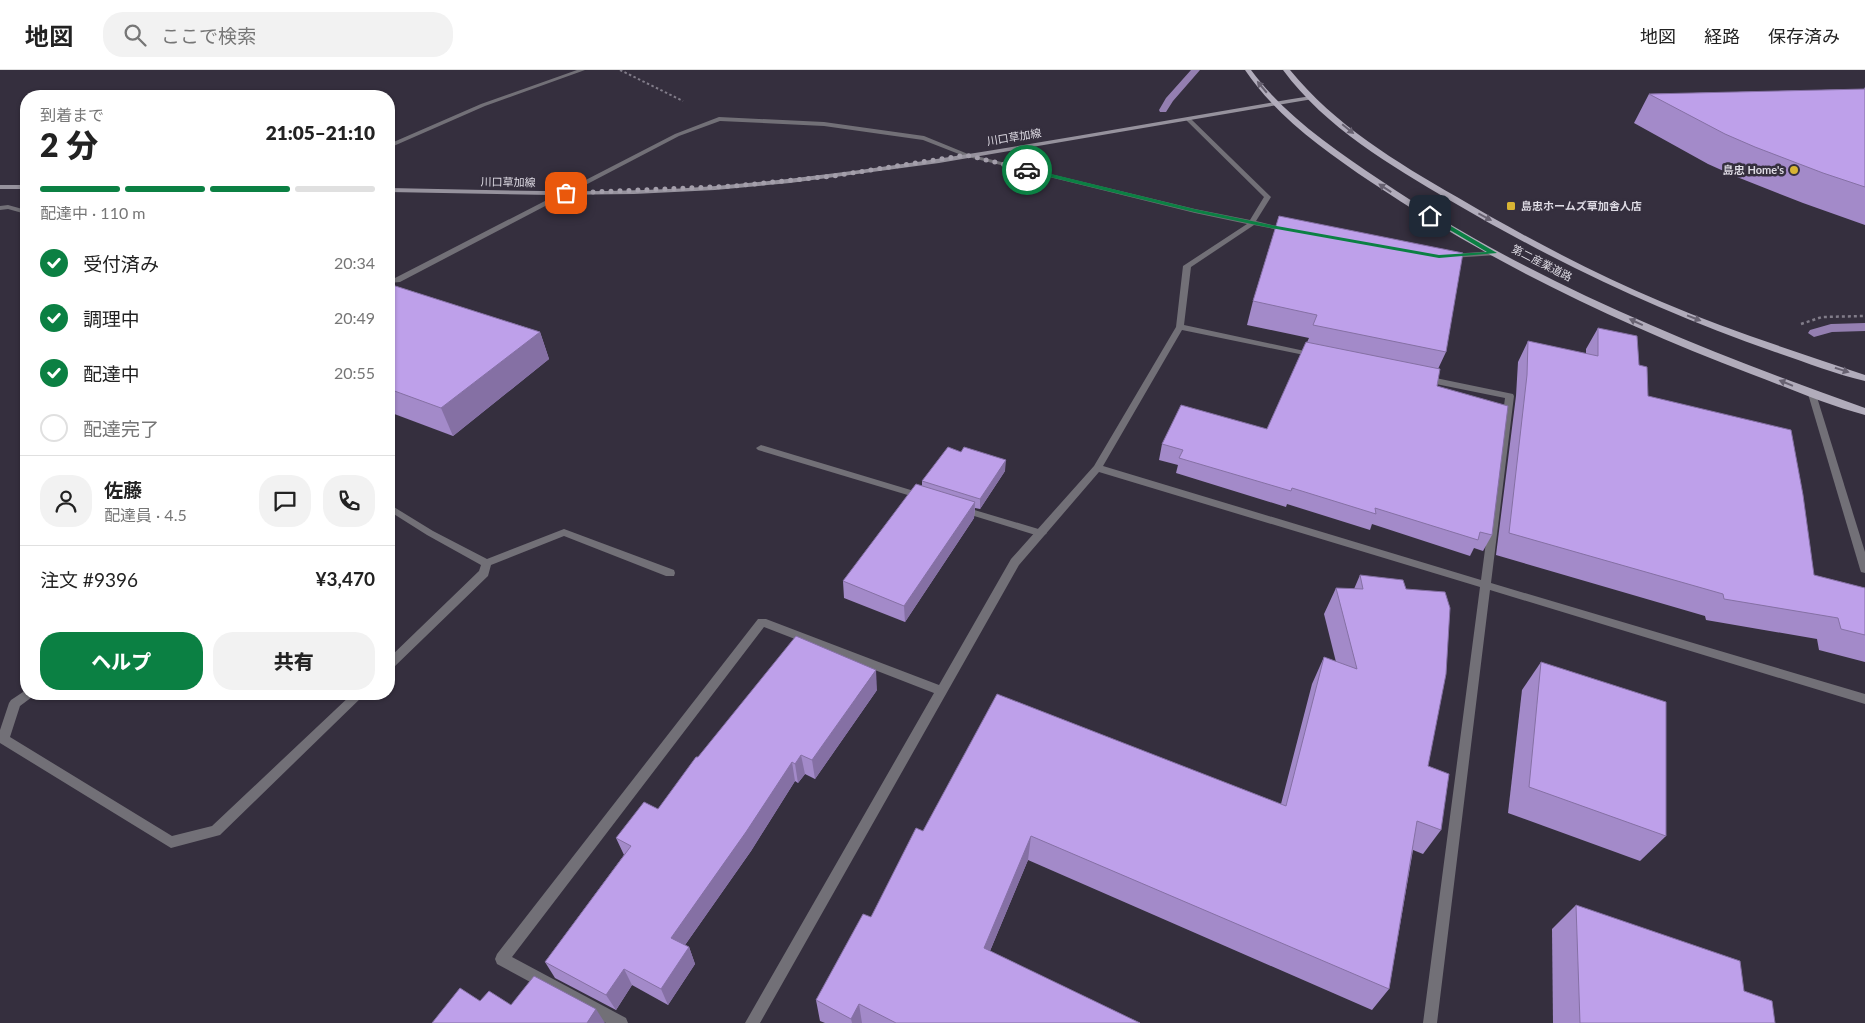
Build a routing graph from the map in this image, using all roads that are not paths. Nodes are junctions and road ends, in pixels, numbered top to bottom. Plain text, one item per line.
1 (582, 70) edge
2 (1248, 70) edge
3 (1286, 70) edge
4 (1311, 98) junction
5 (1276, 104) junction
6 (1188, 119) junction
7 (395, 143) edge
8 (966, 155) junction
9 (0, 187) edge
10 (20, 187) edge
11 (395, 190) edge
12 (566, 193) junction
13 (0, 208) edge
14 (20, 210) edge
15 (1252, 223) junction
16 (1301, 232) edge
17 (1494, 253) junction
18 (1439, 257) edge
19 (395, 280) edge
20 (1180, 327) junction
21 (1326, 358) edge
22 (1413, 376) edge
23 (1865, 378) edge
24 (1812, 394) junction
25 (1865, 412) edge
26 (760, 448) dead end
27 (1097, 468) junction
28 (929, 499) edge
29 (948, 504) edge
30 (395, 511) edge
31 (1042, 533) junction
32 (487, 563) junction
33 (1865, 569) edge
34 (670, 573) dead end
35 (1486, 584) junction
36 (395, 659) edge
37 (942, 691) junction
38 (1865, 698) edge
39 (20, 700) edge
40 (353, 700) edge
41 (621, 1023) edge
42 (752, 1023) edge
43 (1430, 1023) edge

1 - 7 street
5 -> 2 main road, 第二産業道路
3 - 4 main road, 第二産業道路
4 - 5 main road, 川口草加線
4 -> 23 main road, 第二産業道路
5 - 6 main road, 川口草加線
17 -> 5 main road, 第二産業道路
6 - 8 main road, 川口草加線
6 - 15 street
8 - 12 main road, 川口草加線
8 - 12 street
8 - 15 street
9 - 10 main road
11 - 12 main road, 川口草加線
12 - 19 street
13 - 14 street
15 - 16 street
15 - 20 street
17 - 18 street
24 -> 17 main road, 第二産業道路
20 - 21 street
20 - 27 street
22 - 35 street
24 - 25 main road, 第二産業道路
24 - 33 street
26 - 28 street
27 - 31 street
27 - 35 street
29 - 31 street
30 - 32 street
31 - 37 street
32 - 34 street
32 - 36 street
35 - 38 street
35 - 43 street
37 - 41 street
37 - 42 street
39 - 40 street

